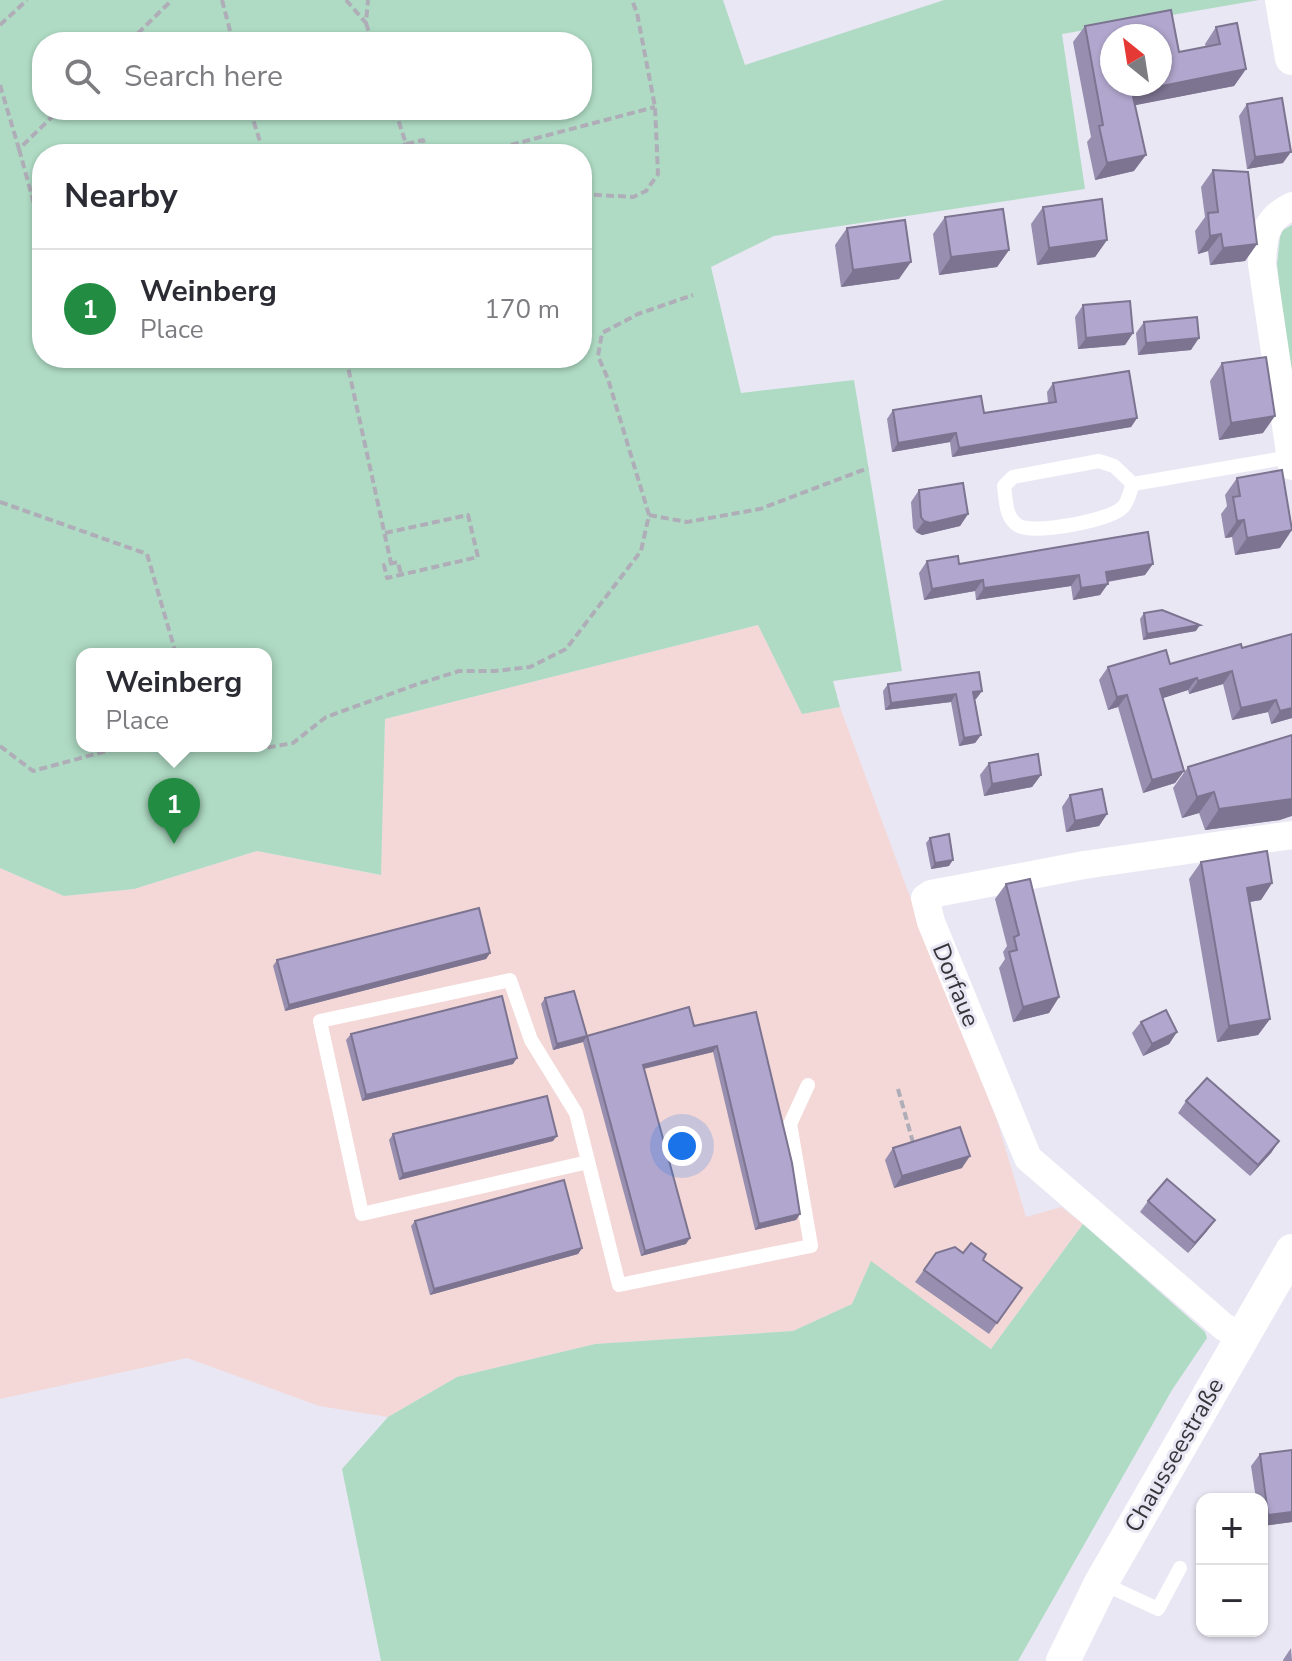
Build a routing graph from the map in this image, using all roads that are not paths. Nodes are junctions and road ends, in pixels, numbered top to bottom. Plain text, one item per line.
1 (1282, 0) edge
2 (1292, 58) edge
3 (1292, 206) edge
4 (1291, 462) edge
5 (1133, 484) junction
6 (1292, 835) edge
7 (808, 1085) dead end
8 (588, 1162) junction
9 (1292, 1251) edge
10 (1242, 1336) junction
11 (1180, 1568) dead end
12 (1101, 1583) junction
13 (1063, 1661) edge

1 - 2 street
3 - 4 street
4 - 5 lane
5 - 5 lane
6 - 10 street, Dorfaue
7 - 8 lane
8 - 8 lane
9 - 10 street, Chausseestraße
10 - 12 street, Chausseestraße
11 - 12 lane
12 - 13 street, Chausseestraße

